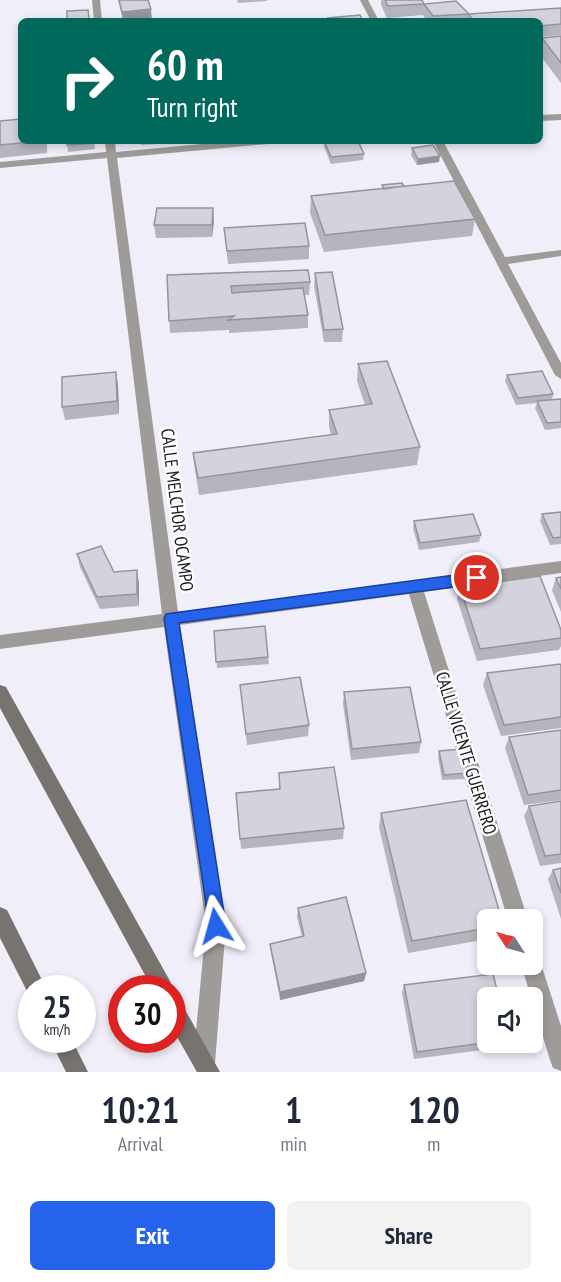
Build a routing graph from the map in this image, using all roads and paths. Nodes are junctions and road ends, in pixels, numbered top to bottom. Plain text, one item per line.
1 (96, 0) edge
2 (364, 0) edge
3 (98, 18) edge
4 (373, 18) edge
5 (561, 117) edge
6 (543, 118) edge
7 (201, 144) edge
8 (440, 144) edge
9 (111, 148) edge
10 (0, 165) edge
11 (561, 253) edge
12 (501, 261) junction
13 (561, 375) edge
14 (561, 567) edge
15 (414, 586) junction
16 (171, 618) junction
17 (0, 642) edge
18 (0, 692) edge
19 (515, 909) edge
20 (0, 917) edge
21 (29, 975) edge
22 (156, 975) edge
23 (534, 975) edge
24 (186, 1031) edge
25 (68, 1053) edge
26 (561, 1060) edge
27 (206, 1067) edge
28 (77, 1072) edge

1 - 3 street
2 - 4 street
5 - 6 street
7 - 9 street
8 - 12 street
9 - 10 street
9 - 16 street, CALLE MELCHOR OCAMPO
11 - 12 street
12 - 13 street
14 - 15 street
15 - 16 street
15 - 19 street, CALLE VICENTE GUERRERO
16 - 17 street
16 - 27 street, CALLE MELCHOR OCAMPO
18 - 22 main road
20 - 21 main road
23 - 26 street
24 - 27 main road
25 - 28 main road

